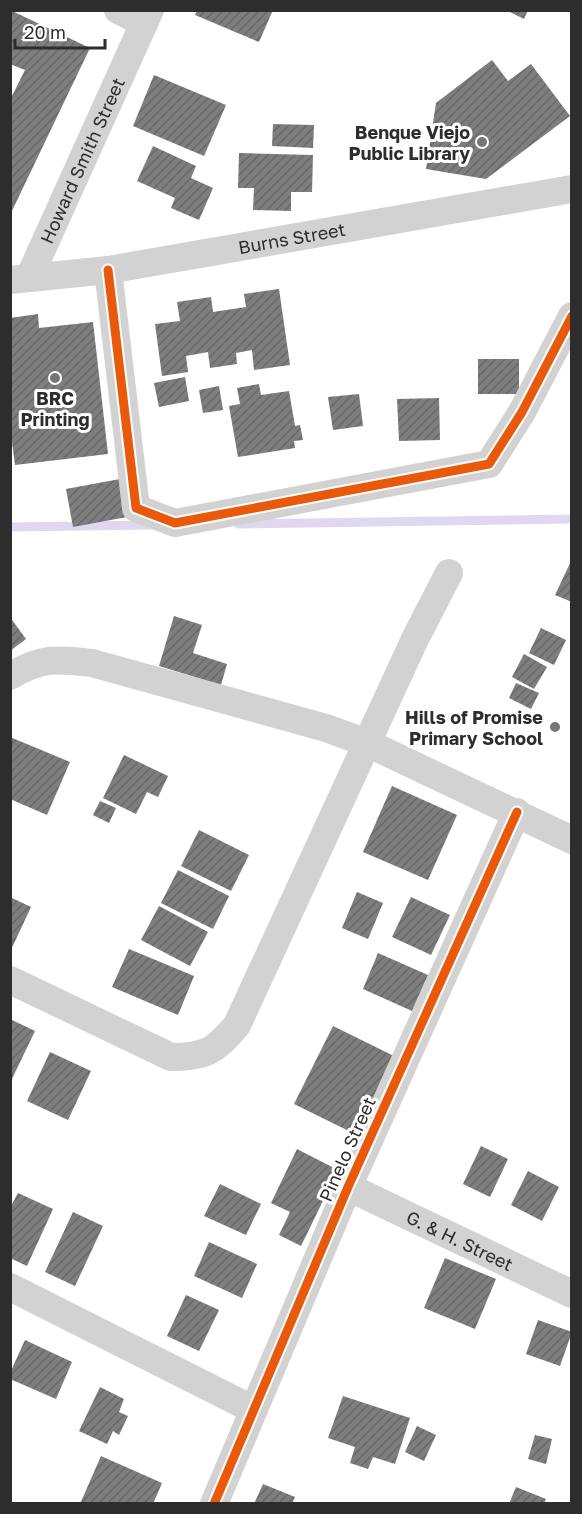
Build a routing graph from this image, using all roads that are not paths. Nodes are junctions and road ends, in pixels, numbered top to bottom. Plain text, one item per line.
1 (117, 10) edge
2 (147, 17) edge
3 (572, 189) edge
4 (108, 270) junction
5 (20, 279) edge
6 (572, 316) edge
7 (449, 573) dead end
8 (10, 676) edge
9 (367, 743) junction
10 (517, 812) junction
11 (572, 840) edge
12 (10, 980) edge
13 (348, 1187) junction
14 (10, 1287) edge
15 (572, 1294) edge
16 (252, 1409) junction
17 (214, 1503) edge

1 - 2 street
2 - 5 street, Howard Smith Street
3 - 4 street, Burns Street
4 - 5 street, Burns Street
4 - 6 street
7 - 9 street
8 - 9 street
9 - 10 street
9 - 12 street
10 - 11 street
10 - 13 street, Pinelo Street
13 - 15 street, G. & H. Street
13 - 16 street, Pinelo Street
14 - 16 street
16 - 17 street, Pinelo Street

